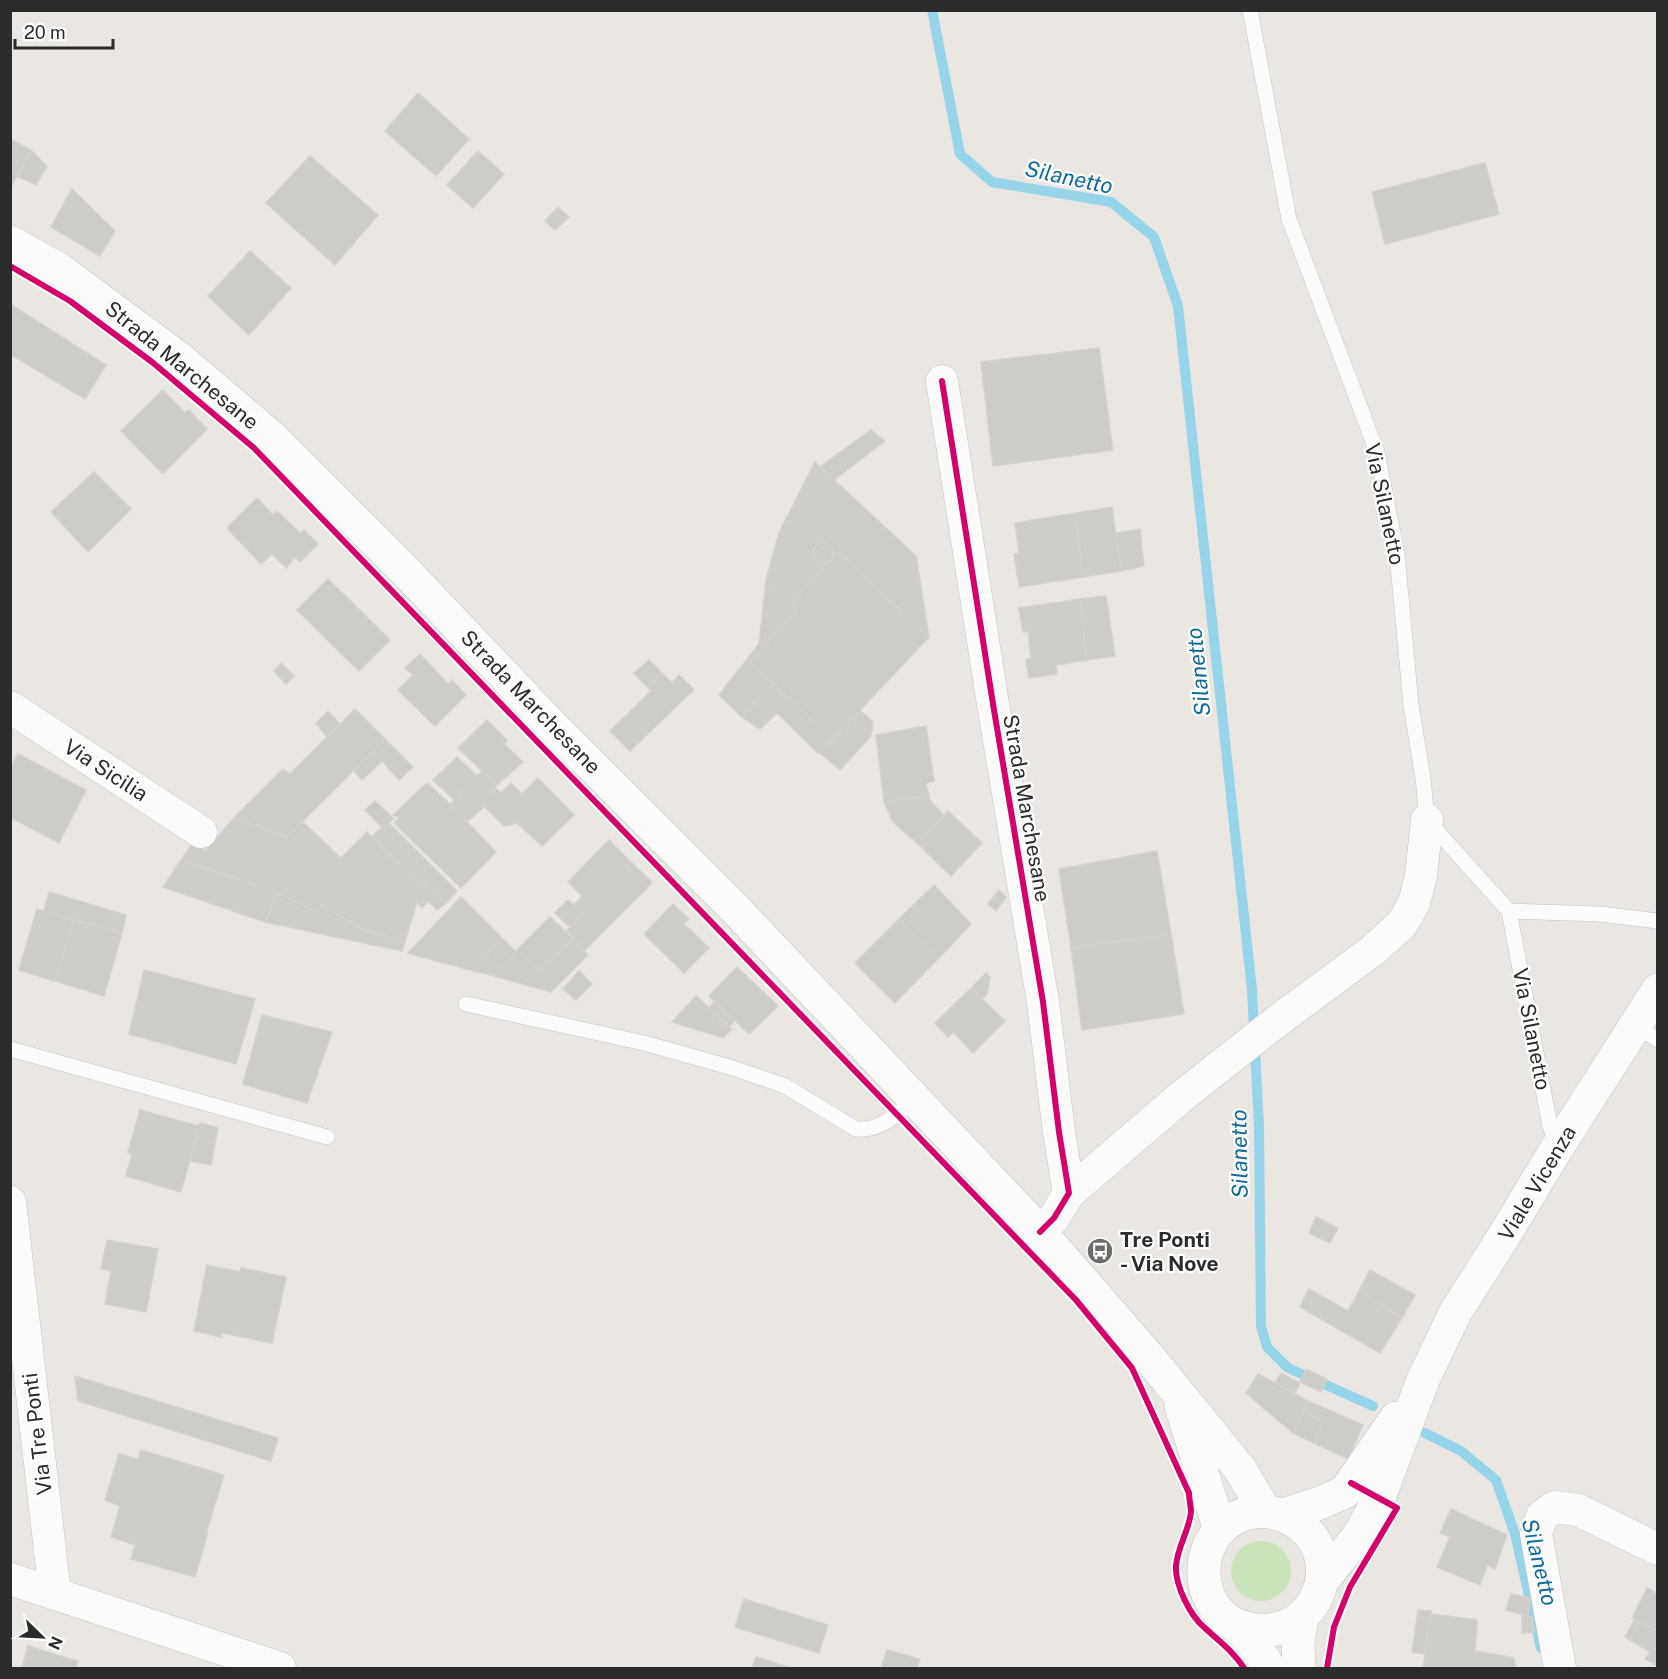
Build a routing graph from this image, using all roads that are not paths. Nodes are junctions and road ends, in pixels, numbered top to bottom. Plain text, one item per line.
1 (1250, 10) edge
2 (10, 242) edge
3 (942, 381) dead end
4 (10, 707) edge
5 (1426, 820) junction
6 (201, 832) dead end
7 (1509, 911) junction
8 (1658, 921) edge
9 (1658, 990) edge
10 (466, 1004) dead end
11 (1647, 1033) edge
12 (10, 1049) edge
13 (914, 1099) junction
14 (327, 1137) dead end
15 (1557, 1148) junction
16 (1069, 1193) junction
17 (10, 1202) edge
18 (1040, 1232) junction
19 (1423, 1380) junction
20 (1177, 1393) junction
21 (1274, 1513) junction
22 (1220, 1530) junction
23 (1658, 1549) edge
24 (10, 1579) edge
25 (1322, 1581) junction
26 (56, 1594) junction
27 (1302, 1617) junction
28 (1234, 1624) junction
29 (218, 1659) edge
30 (280, 1668) edge
31 (1269, 1668) edge
32 (1299, 1668) edge
33 (1560, 1668) edge

1 - 5 lane, Via Silanetto
2 - 13 main road, Strada Marchesane
3 - 16 street, Strada Marchesane
4 - 6 street, Via Sicilia
5 - 7 lane
5 - 16 street
7 - 8 lane
7 - 15 lane, Via Silanetto
9 - 11 main road, Viale Vicenza
10 - 13 lane
11 - 15 main road, Viale Vicenza
12 - 14 lane
13 - 18 main road, Strada Marchesane
15 - 19 main road, Viale Vicenza
16 - 18 street
17 - 26 street, Via Tre Ponti
18 - 20 main road, Strada Marchesane
19 - 21 main road, Viale Vicenza
19 - 25 main road, Viale Vicenza
20 - 21 main road, Strada Marchesane
20 - 22 main road, Strada Marchesane
21 - 22 main road, Viale Vicenza
21 - 25 main road, Viale Vicenza
22 - 28 main road
23 - 33 street
24 - 26 street
25 - 27 main road, Viale Vicenza
26 - 29 street
27 - 28 main road
27 - 32 main road, Viale Vicenza
28 - 31 main road
29 - 30 street

